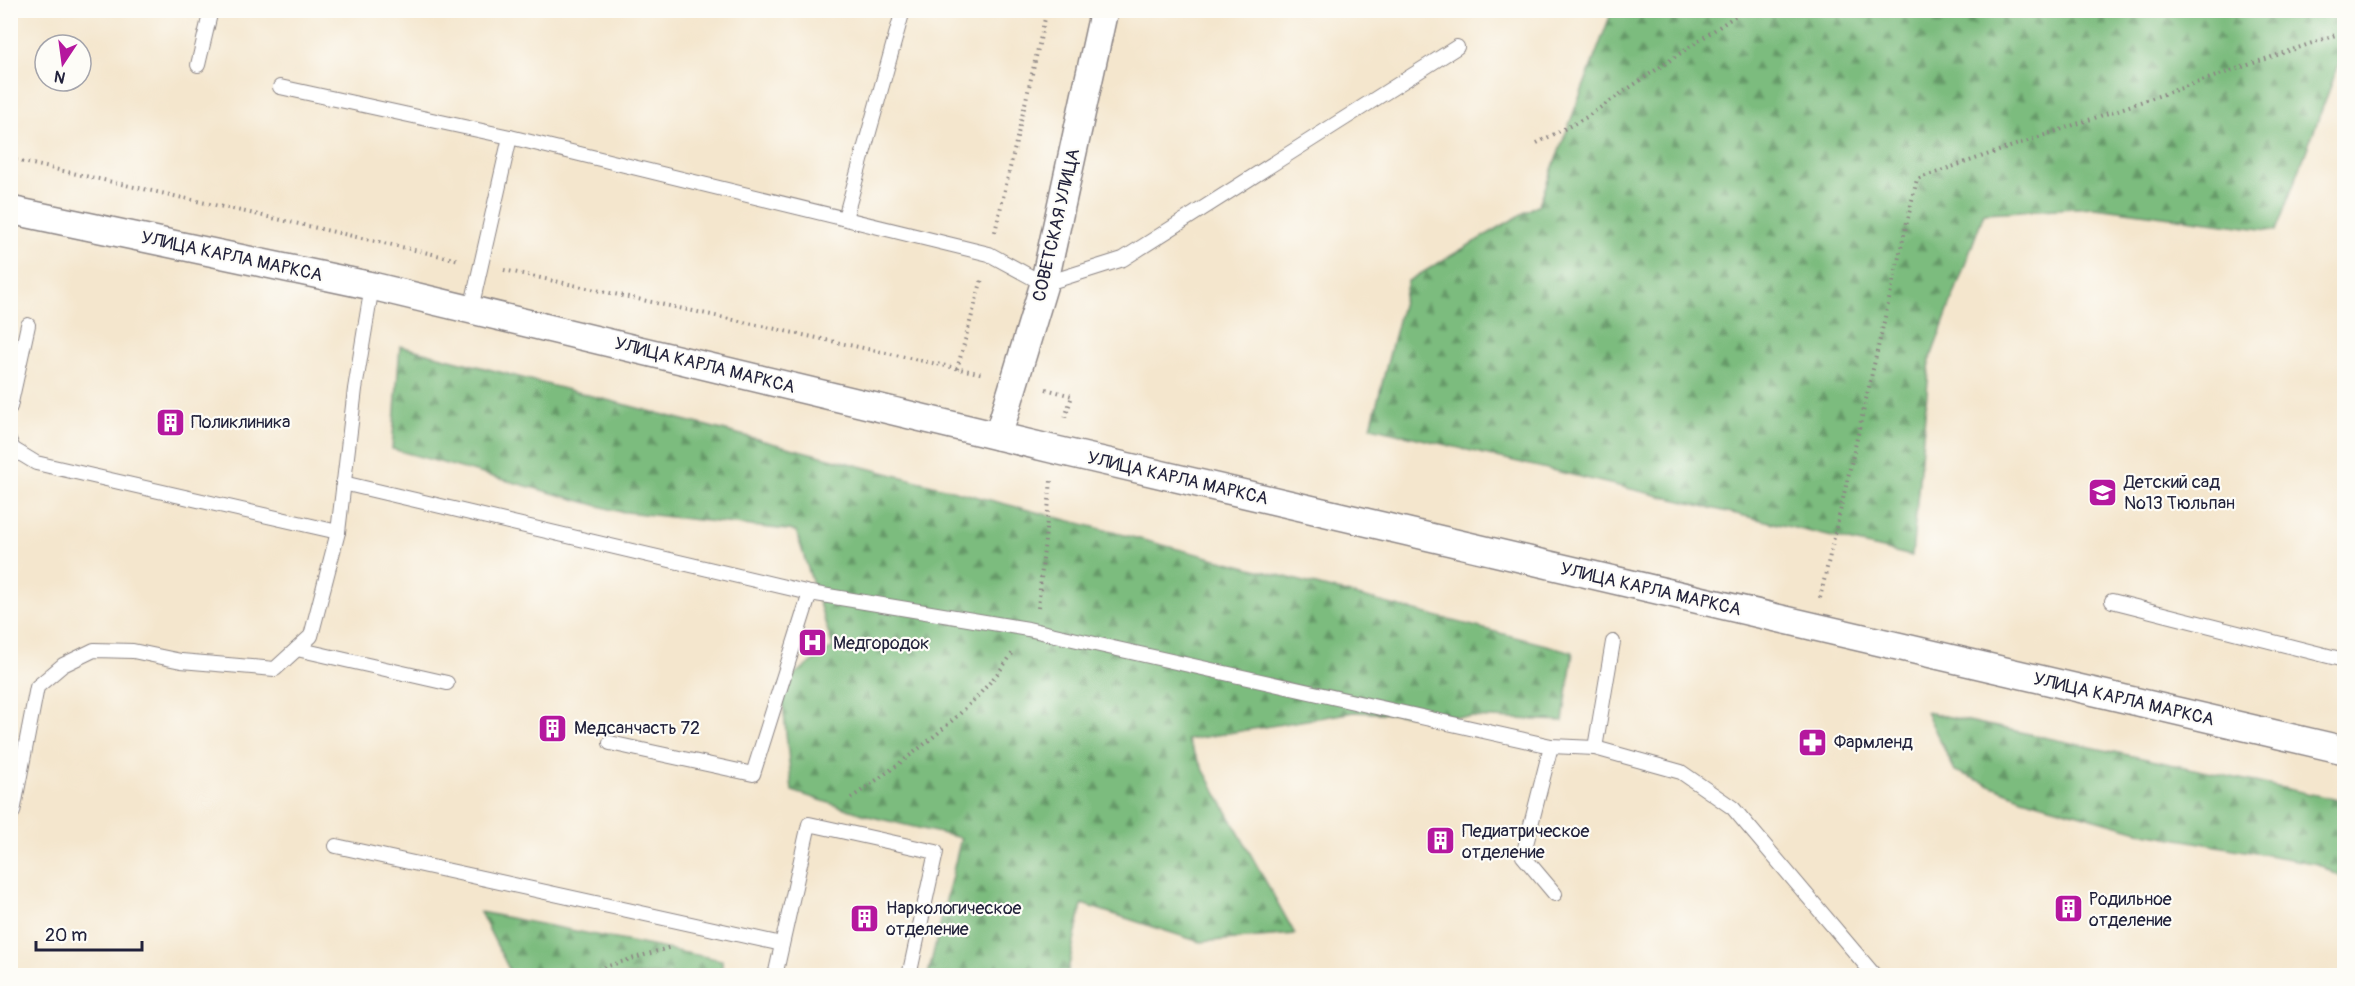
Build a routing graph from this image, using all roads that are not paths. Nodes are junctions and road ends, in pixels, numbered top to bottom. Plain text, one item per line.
1 (211, 10) edge
2 (903, 10) edge
3 (1102, 11) edge
4 (1456, 46) dead end
5 (198, 65) dead end
6 (280, 87) dead end
7 (510, 136) junction
8 (10, 210) edge
9 (845, 218) junction
10 (1044, 284) junction
11 (372, 285) junction
12 (471, 309) junction
13 (28, 325) dead end
14 (10, 407) edge
15 (998, 436) junction
16 (10, 442) edge
17 (344, 483) junction
18 (338, 532) junction
19 (810, 593) junction
20 (2112, 601) dead end
21 (1613, 642) dead end
22 (297, 649) junction
23 (2344, 660) edge
24 (447, 683) dead end
25 (610, 743) dead end
26 (1551, 746) junction
27 (1595, 748) junction
28 (2344, 750) edge
29 (10, 812) edge
30 (336, 846) dead end
31 (1555, 894) dead end
32 (782, 944) junction
33 (775, 975) edge
34 (909, 975) edge
35 (1875, 975) edge

1 - 5 lane
2 - 9 lane
3 - 10 street, СОВЕТСКАЯ УЛИЦА
4 - 10 lane
6 - 7 lane
7 - 9 lane
7 - 12 lane
8 - 11 street, УЛИЦА КАРЛА МАРКСА
9 - 10 lane
10 - 15 street, СОВЕТСКАЯ УЛИЦА
11 - 12 street, УЛИЦА КАРЛА МАРКСА
11 - 17 lane
12 - 15 street, УЛИЦА КАРЛА МАРКСА
13 - 14 lane
15 - 28 street, УЛИЦА КАРЛА МАРКСА
16 - 18 lane
17 - 18 lane
17 - 19 lane
18 - 22 lane
19 - 25 lane
19 - 26 lane
20 - 23 lane
21 - 27 lane
22 - 24 lane
22 - 29 lane
26 - 27 lane
26 - 31 lane
27 - 35 lane
30 - 32 lane
32 - 33 lane
32 - 34 lane

